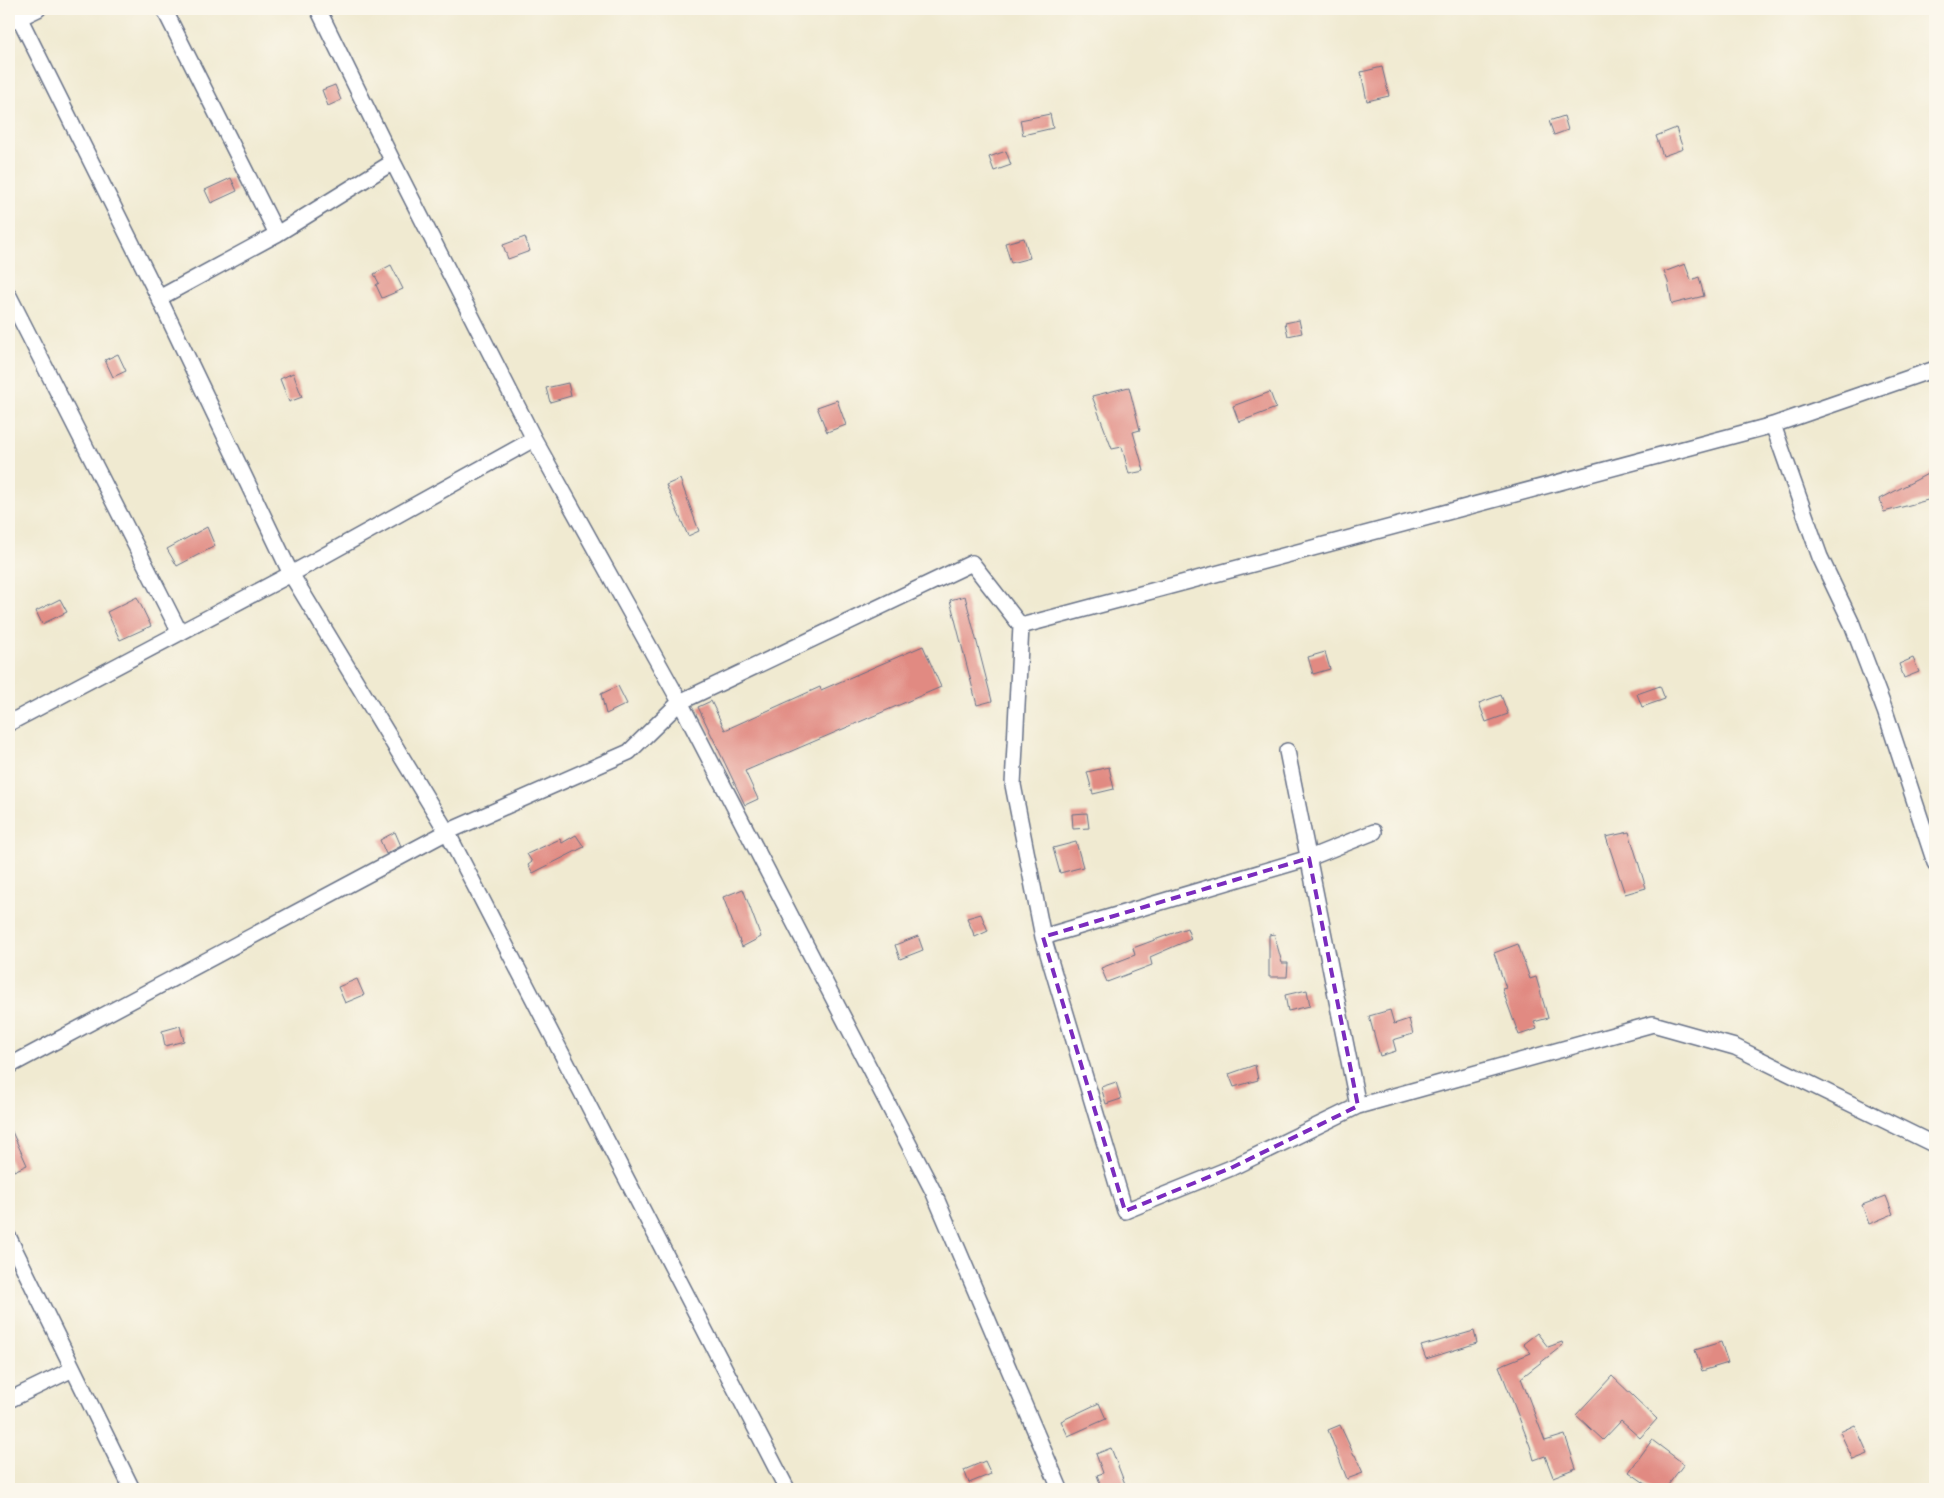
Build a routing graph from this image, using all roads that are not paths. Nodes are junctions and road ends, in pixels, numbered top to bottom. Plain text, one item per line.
1 (38, 9) edge
2 (164, 9) edge
3 (318, 9) edge
4 (15, 16) edge
5 (393, 162) junction
6 (277, 234) junction
7 (9, 296) edge
8 (159, 298) junction
9 (1935, 369) edge
10 (1773, 426) junction
11 (534, 440) junction
12 (291, 574) junction
13 (1021, 626) junction
14 (180, 633) junction
15 (680, 702) junction
16 (9, 724) edge
17 (1287, 750) dead end
18 (447, 832) junction
19 (1374, 832) dead end
20 (1309, 858) junction
21 (1935, 863) edge
22 (1044, 937) junction
23 (9, 1066) edge
24 (1358, 1106) junction
25 (1935, 1145) edge
26 (9, 1238) edge
27 (73, 1369) junction
28 (9, 1400) edge
29 (132, 1489) edge
30 (787, 1489) edge
31 (1060, 1489) edge

1 - 4 street
2 - 6 street
3 - 5 street
4 - 8 street
5 - 6 street
5 - 11 street
6 - 8 street
7 - 14 street
8 - 12 street
9 - 10 street
10 - 13 street
10 - 21 street
11 - 12 street
11 - 15 street
12 - 14 street
12 - 18 street
13 - 15 street
13 - 22 street
14 - 16 street
15 - 18 street
15 - 31 street
17 - 20 street
18 - 23 street
18 - 30 street
19 - 20 street
20 - 22 street
20 - 24 street
22 - 24 street
24 - 25 street
26 - 27 street
27 - 28 street
27 - 29 street

